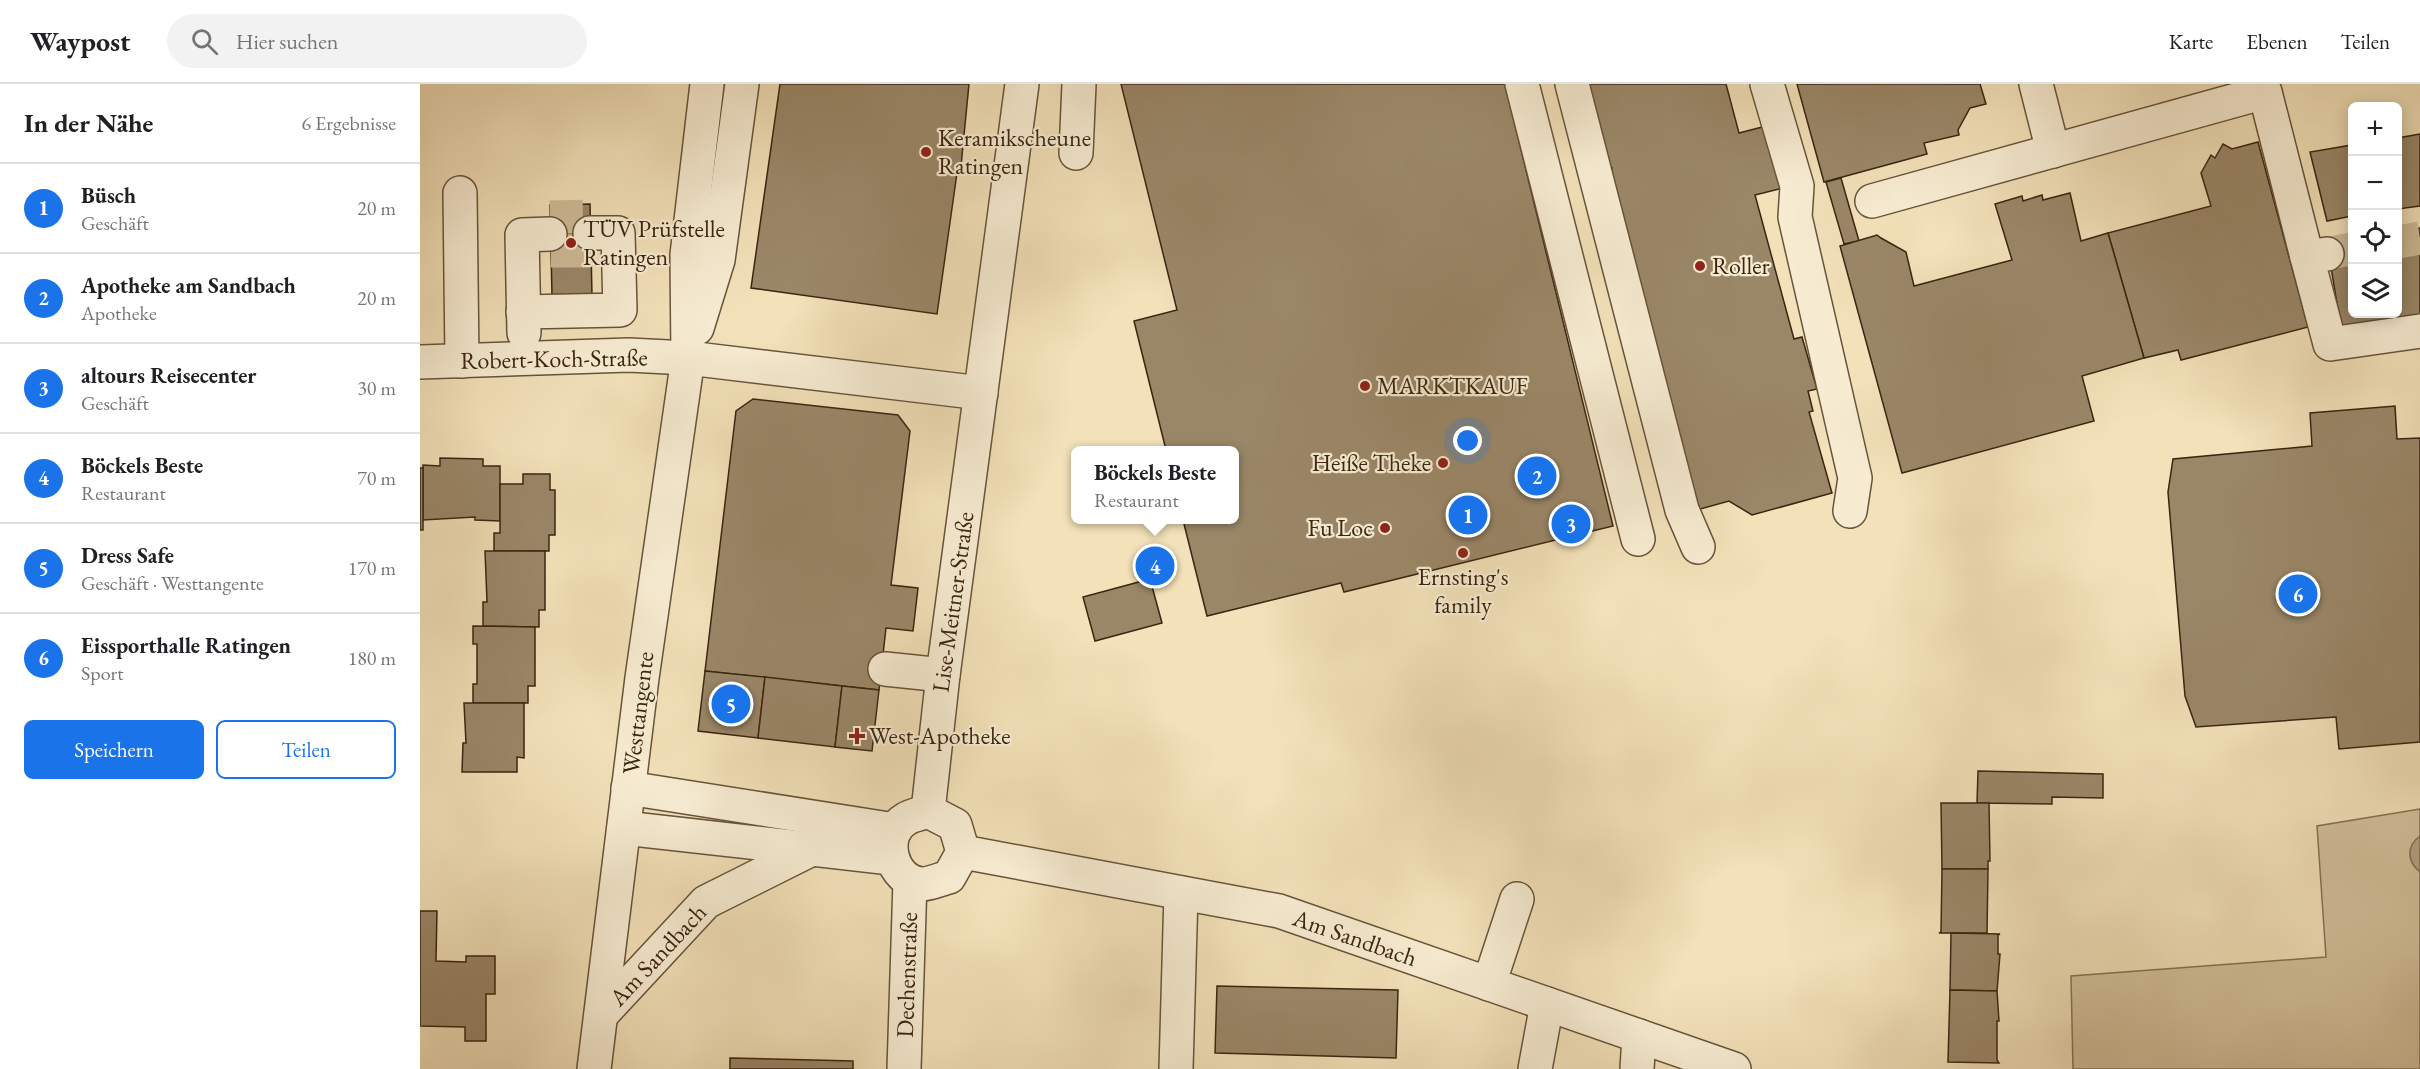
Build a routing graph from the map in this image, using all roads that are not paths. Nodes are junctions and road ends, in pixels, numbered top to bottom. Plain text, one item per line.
1 (707, 84) edge
2 (742, 84) edge
3 (1022, 84) edge
4 (1079, 84) edge
5 (1522, 84) edge
6 (1572, 84) edge
7 (1767, 84) edge
8 (2036, 84) edge
9 (2053, 151) junction
10 (1076, 153) dead end
11 (460, 193) dead end
12 (1872, 201) dead end
13 (601, 237) dead end
14 (539, 238) dead end
15 (523, 312) junction
16 (2420, 331) edge
17 (525, 358) junction
18 (688, 358) junction
19 (462, 361) junction
20 (420, 362) edge
21 (981, 393) junction
22 (1850, 511) dead end
23 (1638, 539) dead end
24 (1698, 547) dead end
25 (885, 669) dead end
26 (943, 675) junction
27 (628, 788) junction
28 (928, 812) junction
29 (624, 828) junction
30 (814, 848) junction
31 (963, 852) junction
32 (899, 856) junction
33 (1181, 893) junction
34 (1517, 898) dead end
35 (1490, 984) junction
36 (1547, 1004) junction
37 (601, 1015) junction
38 (1639, 1036) junction
39 (594, 1069) edge
40 (904, 1069) edge
41 (1176, 1069) edge
42 (1535, 1069) edge
43 (1637, 1069) edge
44 (1734, 1069) edge

1 - 18 street, Westtangente
2 - 18 street, Westtangente
3 - 21 street, Lise-Meitner-Straße
4 - 10 street
5 - 23 street
6 - 24 street
7 - 22 street
8 - 9 street
9 - 12 street
9 - 16 street
11 - 19 street
13 - 15 street
14 - 15 street
15 - 17 street
17 - 18 street, Robert-Koch-Straße
17 - 19 street, Robert-Koch-Straße
18 - 21 street
18 - 27 street, Westtangente
19 - 20 street, Robert-Koch-Straße
21 - 26 street, Lise-Meitner-Straße
25 - 26 street
26 - 28 street, Lise-Meitner-Straße
27 - 29 street, Westtangente
27 - 32 street
28 - 31 street
28 - 32 street
29 - 30 street
29 - 37 street, Westtangente
30 - 32 street
30 - 37 street, Am Sandbach
31 - 32 street
31 - 33 street, Am Sandbach
32 - 40 street, Dechenstraße
33 - 35 street, Am Sandbach
33 - 41 street
34 - 35 street
35 - 36 street, Am Sandbach
36 - 38 street, Am Sandbach
36 - 42 street
37 - 39 street, Westtangente
38 - 43 street
38 - 44 street, Am Sandbach

